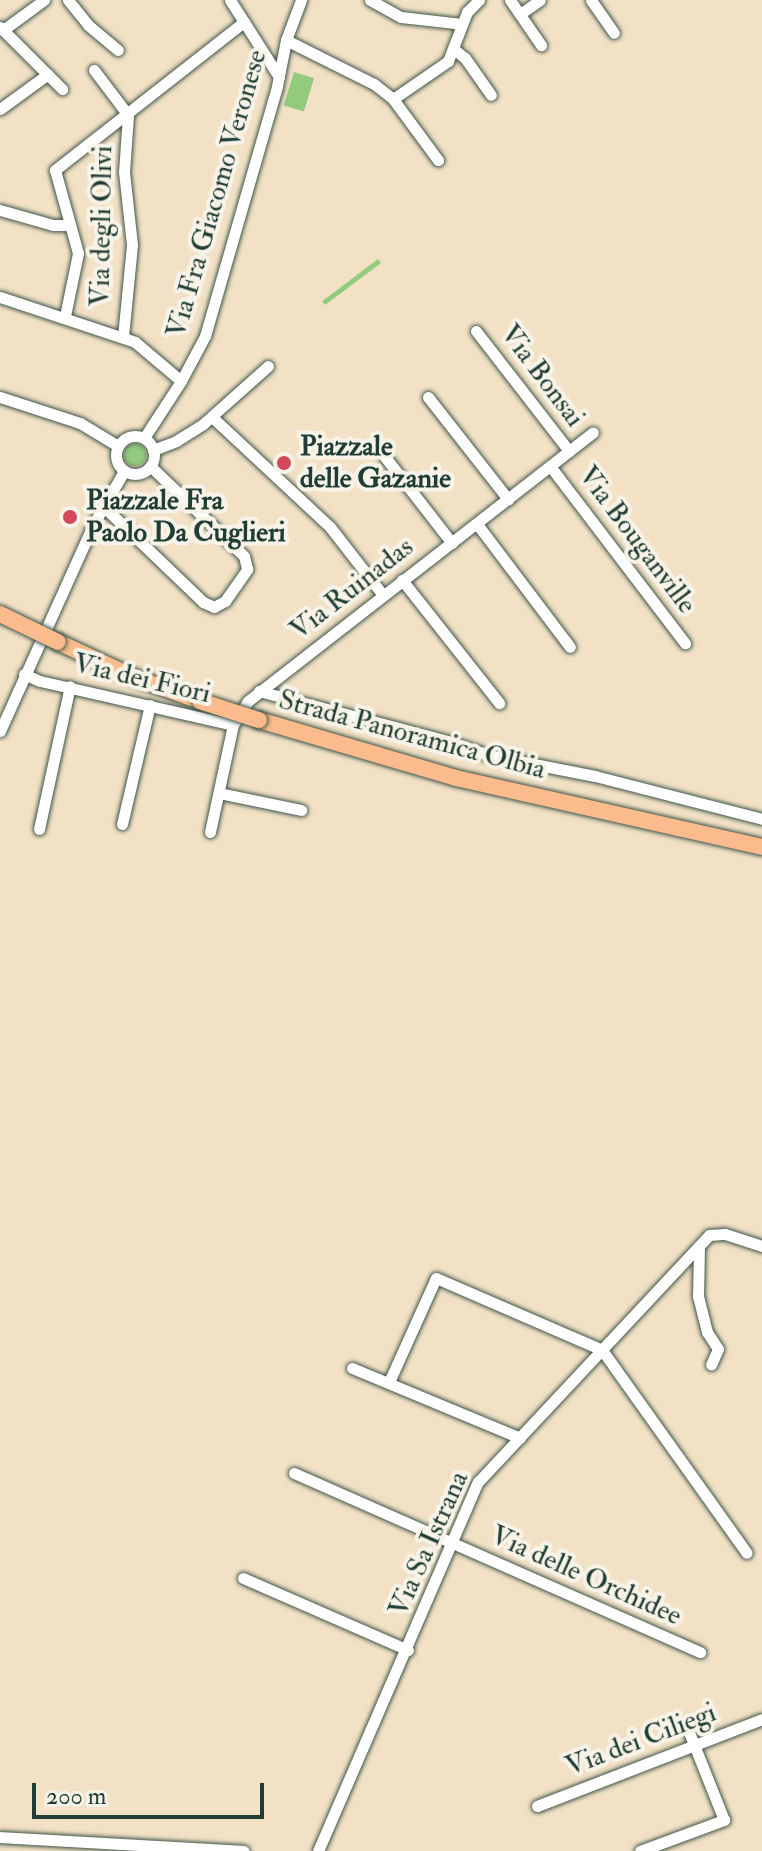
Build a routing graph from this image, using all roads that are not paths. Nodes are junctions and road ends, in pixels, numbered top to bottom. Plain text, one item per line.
1 (44, 0) edge
2 (68, 0) edge
3 (230, 0) edge
4 (301, 0) edge
5 (370, 0) edge
6 (479, 0) edge
7 (510, 0) edge
8 (540, 0) edge
9 (591, 0) edge
10 (520, 14) junction
11 (244, 22) junction
12 (462, 24) junction
13 (4, 31) edge
14 (614, 33) dead end
15 (286, 40) junction
16 (0, 45) edge
17 (541, 45) dead end
18 (118, 50) dead end
19 (455, 50) junction
20 (94, 70) dead end
21 (48, 74) junction
22 (279, 77) junction
23 (62, 89) dead end
24 (491, 95) dead end
25 (393, 99) junction
26 (0, 109) edge
27 (128, 115) junction
28 (438, 160) dead end
29 (0, 210) edge
30 (70, 225) junction
31 (0, 297) edge
32 (65, 316) junction
33 (476, 331) dead end
34 (123, 337) junction
35 (268, 366) dead end
36 (181, 381) junction
37 (0, 397) edge
38 (428, 397) dead end
39 (212, 417) junction
40 (593, 432) dead end
41 (144, 438) junction
42 (118, 446) junction
43 (153, 450) junction
44 (569, 451) junction
45 (385, 457) dead end
46 (150, 466) junction
47 (550, 466) junction
48 (124, 471) junction
49 (508, 499) junction
50 (103, 506) junction
51 (477, 524) junction
52 (452, 543) junction
53 (402, 580) junction
54 (383, 595) junction
55 (0, 614) edge
56 (685, 643) dead end
57 (570, 647) dead end
58 (30, 662) junction
59 (24, 674) junction
60 (40, 681) junction
61 (70, 686) junction
62 (18, 688) junction
63 (259, 691) junction
64 (499, 703) dead end
65 (150, 705) junction
66 (233, 725) junction
67 (0, 731) edge
68 (219, 793) junction
69 (301, 810) dead end
70 (762, 819) edge
71 (122, 824) dead end
72 (39, 829) dead end
73 (210, 832) dead end
74 (762, 847) edge
75 (699, 1246) junction
76 (762, 1246) edge
77 (602, 1350) junction
78 (711, 1365) dead end
79 (352, 1368) dead end
80 (389, 1382) junction
81 (520, 1438) junction
82 (294, 1473) dead end
83 (454, 1543) junction
84 (747, 1553) dead end
85 (243, 1578) dead end
86 (408, 1650) junction
87 (700, 1652) dead end
88 (762, 1719) edge
89 (689, 1732) dead end
90 (694, 1746) junction
91 (537, 1806) dead end
92 (0, 1837) edge
93 (244, 1851) edge
94 (318, 1851) edge
95 (640, 1851) edge

1 - 13 street
2 - 18 street
3 - 11 street
4 - 15 street, Via Fra Giacomo Veronese
5 - 12 street
6 - 12 street
7 - 10 street
8 - 10 street
9 - 14 street
10 - 17 street
11 - 22 street
11 - 27 street
12 - 19 street
13 - 16 street
13 - 21 street
15 - 22 street, Via Fra Giacomo Veronese
15 - 25 street
19 - 24 street
19 - 25 street
20 - 27 street
21 - 23 street
21 - 26 street
22 - 36 street, Via Fra Giacomo Veronese
25 - 28 street
27 - 30 street
27 - 34 street, Via degli Olivi
29 - 30 street
30 - 32 street
31 - 32 street
32 - 34 street
33 - 44 street, Via Bonsai
34 - 36 street
35 - 39 street
36 - 41 street, Via Fra Giacomo Veronese
37 - 42 street
38 - 49 street
39 - 43 street
39 - 54 street
40 - 44 street, Via Ruinadas
41 - 42 street
41 - 43 street
42 - 48 street
43 - 46 street
44 - 47 street, Via Ruinadas
45 - 52 street
46 - 48 street
46 - 50 street
47 - 49 street, Via Ruinadas
47 - 56 street, Via Bouganville
48 - 50 street
49 - 51 street, Via Ruinadas
50 - 58 street
51 - 52 street, Via Ruinadas
51 - 57 street
52 - 53 street, Via Ruinadas
53 - 54 street, Via Ruinadas
53 - 64 street
54 - 63 street, Via Ruinadas
55 - 74 highway, Strada Panoramica Olbia, bridge
58 - 59 street
58 - 60 street, Via dei Fiori
59 - 60 street, Via dei Fiori
59 - 62 street
60 - 61 street, Via dei Fiori
60 - 62 street, Via dei Fiori
61 - 65 street, Via dei Fiori
61 - 72 street
62 - 67 street
63 - 66 street, Via Ruinadas
63 - 70 street
65 - 66 street, Via dei Fiori
65 - 71 street
66 - 68 street, Via Ruinadas
68 - 69 street
68 - 73 street, Via Ruinadas
75 - 76 street
75 - 77 street, Via Sa Istrana
75 - 78 street
77 - 80 street
77 - 81 street, Via Sa Istrana
77 - 84 street
79 - 80 street
80 - 81 street
81 - 83 street, Via Sa Istrana
82 - 83 street, Via delle Orchidee
83 - 86 street, Via Sa Istrana
83 - 87 street, Via delle Orchidee
85 - 86 street
86 - 94 street, Via Sa Istrana
88 - 90 street, Via dei Ciliegi
89 - 90 street
90 - 91 street, Via dei Ciliegi
90 - 95 street
92 - 93 street

